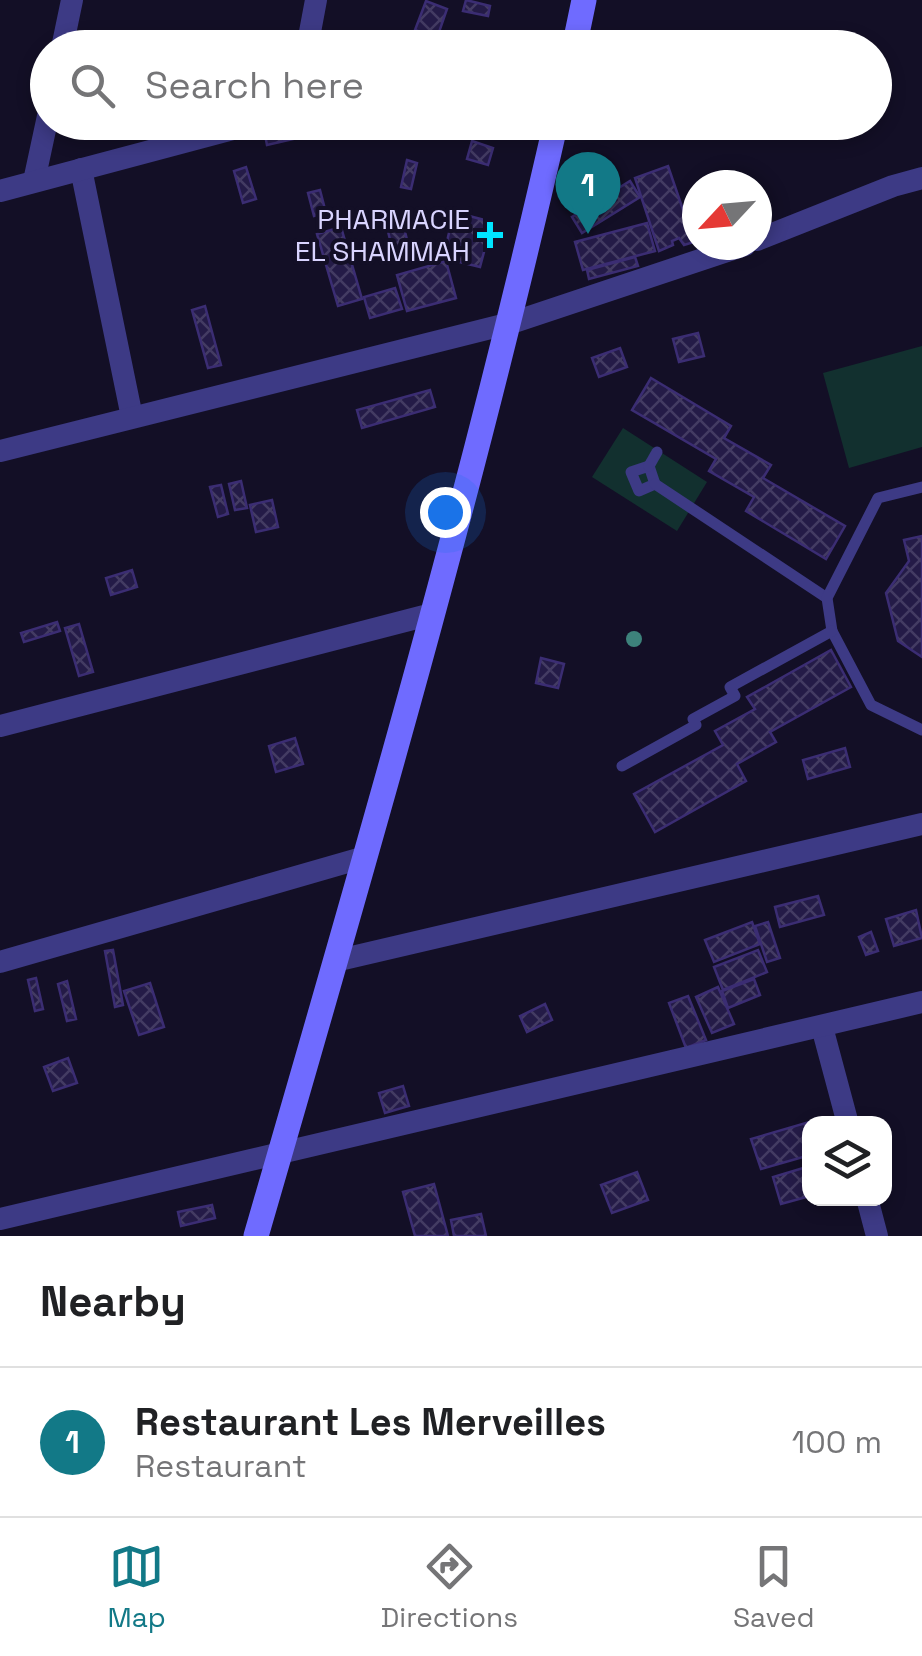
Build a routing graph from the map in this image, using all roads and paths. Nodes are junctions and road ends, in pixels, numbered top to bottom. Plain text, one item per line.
1 (72, 0) edge
2 (316, 0) edge
3 (584, 0) edge
4 (66, 30) edge
5 (310, 30) edge
6 (578, 30) edge
7 (43, 140) edge
8 (191, 140) edge
9 (552, 140) edge
10 (81, 169) junction
11 (922, 178) edge
12 (34, 181) junction
13 (0, 191) edge
14 (772, 234) edge
15 (700, 260) edge
16 (510, 323) junction
17 (132, 417) junction
18 (0, 451) edge
19 (657, 452) dead end
20 (649, 466) junction
21 (655, 484) junction
22 (922, 486) edge
23 (827, 598) junction
24 (432, 614) junction
25 (832, 631) junction
26 (1, 722) edge
27 (922, 730) edge
28 (622, 766) dead end
29 (922, 824) edge
30 (366, 857) junction
31 (335, 961) junction
32 (0, 962) edge
33 (922, 1002) edge
34 (822, 1027) junction
35 (846, 1116) edge
36 (281, 1151) junction
37 (870, 1206) edge
38 (0, 1219) edge
39 (256, 1236) edge
40 (877, 1236) edge

1 - 4 street
2 - 5 street
3 - 6 street
7 - 12 street
8 - 10 street
9 - 16 street
10 - 12 street
10 - 17 street
11 - 14 street
12 - 13 street
15 - 16 street
16 - 17 street
16 - 24 street
17 - 18 street
19 - 20 lane
20 - 21 lane
20 - 21 lane
21 - 23 lane
22 - 23 lane
23 - 25 lane
24 - 26 street
24 - 30 street
25 - 27 lane
25 - 28 lane
29 - 31 street
30 - 31 street
30 - 32 street
31 - 36 street
33 - 34 street
34 - 35 street
34 - 36 street
36 - 38 street
36 - 39 street
37 - 40 street

